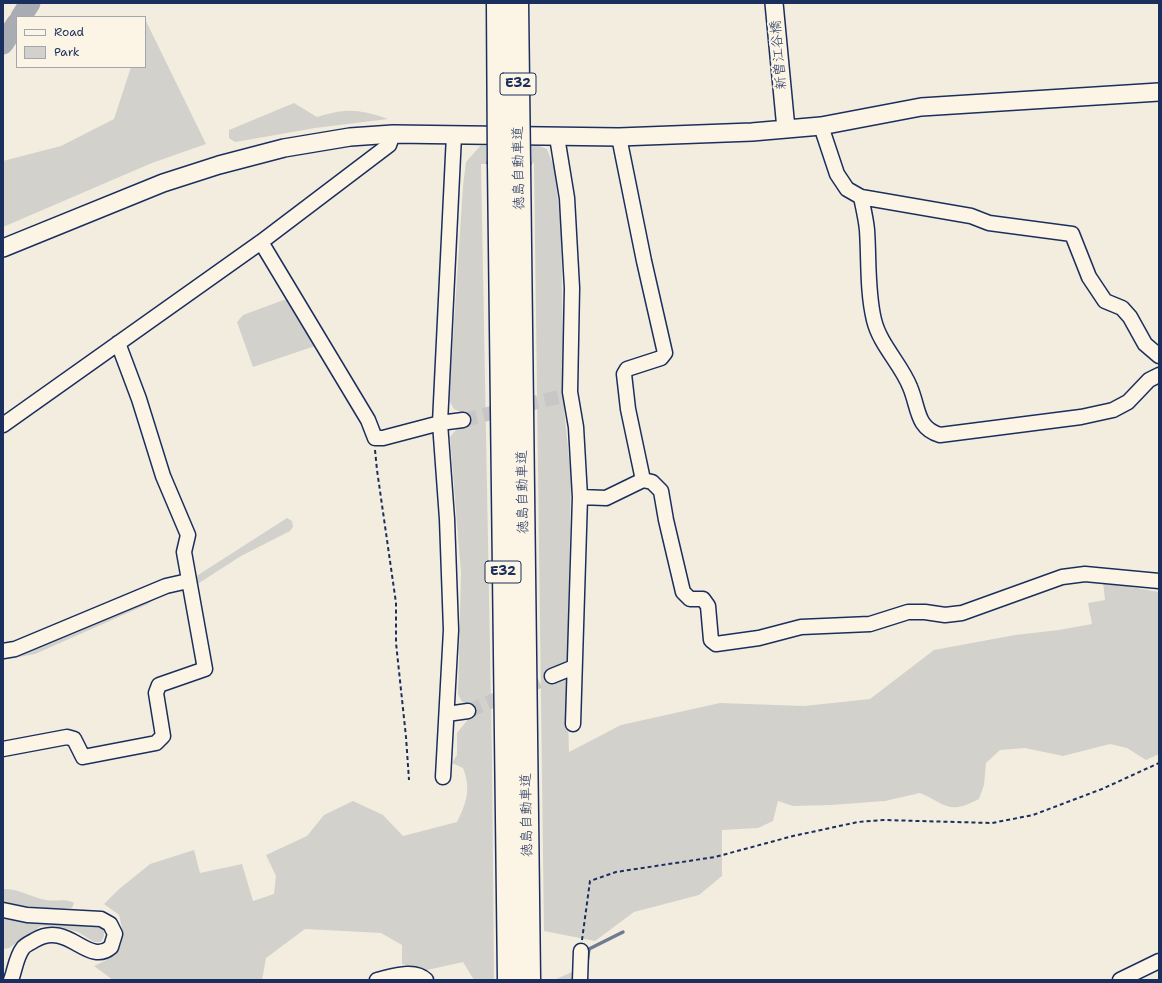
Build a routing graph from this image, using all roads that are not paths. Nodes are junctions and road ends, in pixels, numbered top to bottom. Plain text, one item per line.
1 (498, 3) edge
2 (518, 3) edge
3 (774, 3) edge
4 (1159, 92) edge
5 (821, 126) junction
6 (786, 129) junction
7 (393, 134) junction
8 (454, 135) junction
9 (557, 137) junction
10 (619, 137) junction
11 (510, 165) junction
12 (861, 197) junction
13 (261, 242) junction
14 (3, 248) edge
15 (118, 343) junction
16 (1159, 356) edge
17 (1159, 375) edge
18 (463, 420) tunnel mouth
19 (440, 423) junction
20 (3, 425) edge
21 (643, 480) junction
22 (580, 497) junction
23 (188, 581) junction
24 (1159, 581) edge
25 (3, 651) edge
26 (574, 667) junction
27 (552, 676) tunnel mouth
28 (468, 711) tunnel mouth
29 (447, 714) junction
30 (573, 724) dead end
31 (3, 750) edge
32 (443, 777) dead end
33 (3, 910) edge
34 (581, 951) road end
35 (1159, 961) edge
36 (11, 980) edge
37 (377, 980) edge
38 (426, 980) edge
39 (509, 980) edge
40 (529, 980) edge
41 (580, 980) edge
42 (1120, 980) edge

1 - 11 highway, 徳島自動車道 / E32, bridge
2 - 11 highway, 徳島自動車道 / E32, bridge
3 - 6 street, 新曽江谷橋
4 - 5 street
5 - 6 street
5 - 12 street
6 - 10 street
7 - 8 street
7 - 13 street
7 - 14 street
8 - 9 street
8 - 19 street
9 - 10 street
9 - 22 street
10 - 21 street
11 - 39 highway, 徳島自動車道 / E32
11 - 40 highway, 徳島自動車道 / E32
12 - 16 street
12 - 17 street
13 - 15 street
13 - 19 street
15 - 20 street
15 - 23 street
18 - 19 street
19 - 29 street
21 - 22 street
21 - 24 street
22 - 26 street
23 - 25 street
23 - 31 street
26 - 27 street
26 - 30 street
28 - 29 street
29 - 32 street
33 - 36 street
34 - 41 street
35 - 42 street
37 - 38 street

